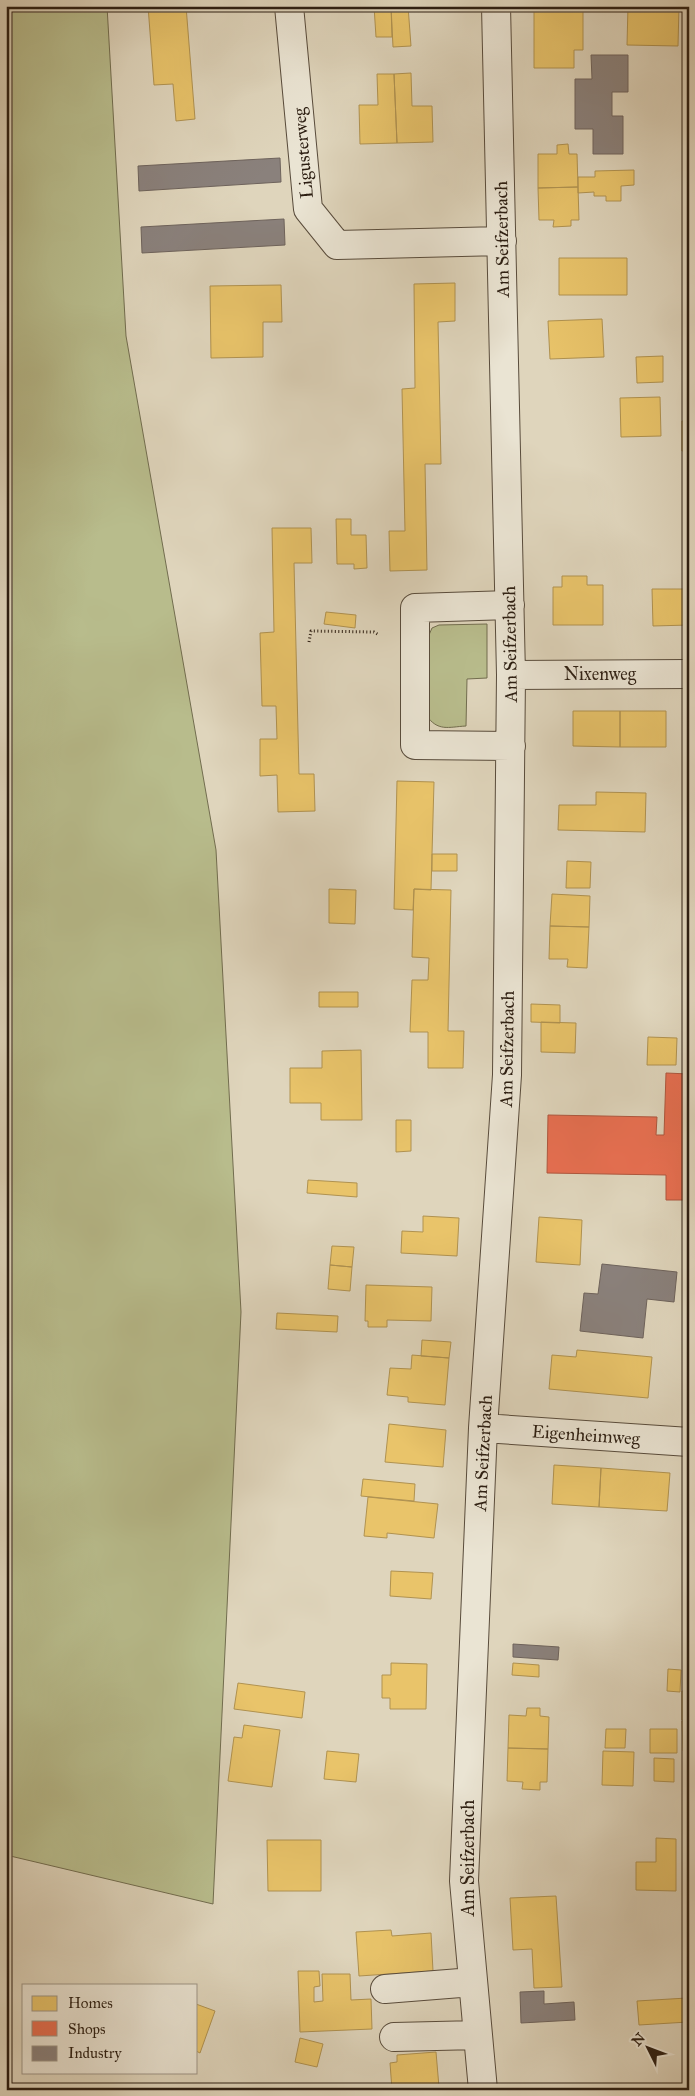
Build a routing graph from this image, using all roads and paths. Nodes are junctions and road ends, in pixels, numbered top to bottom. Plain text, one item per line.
1 (289, 6) edge
2 (496, 6) edge
3 (502, 241) junction
4 (510, 605) junction
5 (379, 635) dead end
6 (310, 642) dead end
7 (511, 674) junction
8 (689, 674) edge
9 (511, 746) junction
10 (483, 1428) junction
11 (689, 1442) edge
12 (473, 1982) junction
13 (385, 1989) dead end
14 (478, 2035) junction
15 (394, 2037) dead end
16 (483, 2090) edge

1 - 3 street, Ligusterweg
2 - 3 street, Am Seifzerbach
3 - 4 street, Am Seifzerbach
4 - 7 street, Am Seifzerbach
4 - 9 street
5 - 6 path
7 - 8 street, Nixenweg
7 - 9 street, Am Seifzerbach
9 - 10 street, Am Seifzerbach
10 - 11 street, Eigenheimweg
10 - 12 street, Am Seifzerbach
12 - 13 street
12 - 14 street, Am Seifzerbach
14 - 15 street
14 - 16 street, Am Seifzerbach

